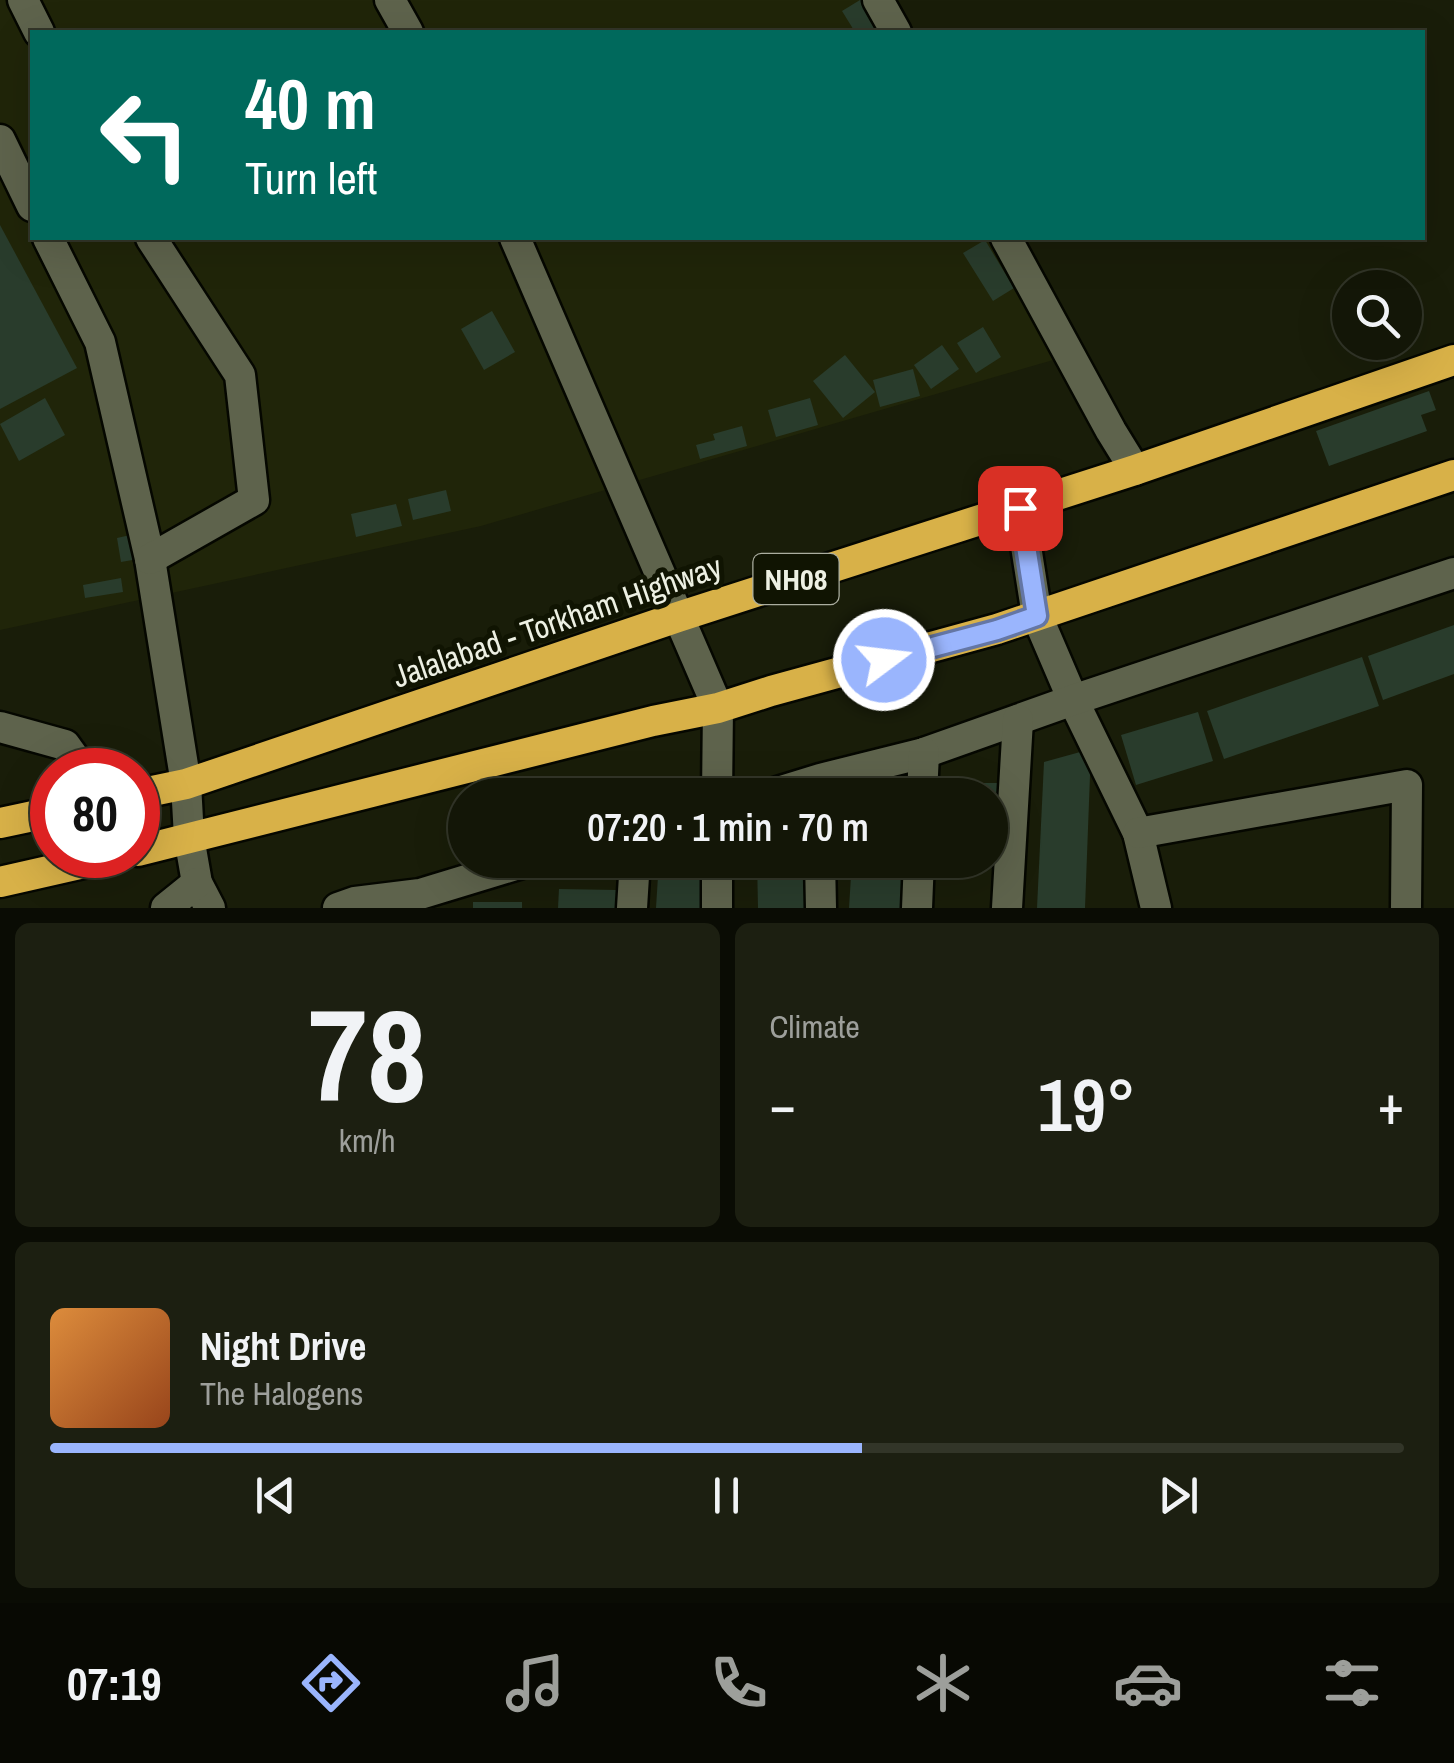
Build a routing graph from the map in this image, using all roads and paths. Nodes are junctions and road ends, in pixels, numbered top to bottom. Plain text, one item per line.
1 (24, 0) edge
2 (390, 0) edge
3 (878, 0) edge
4 (39, 30) edge
5 (407, 30) edge
6 (895, 30) edge
7 (0, 140) edge
8 (30, 202) edge
9 (49, 240) edge
10 (152, 240) edge
11 (515, 240) edge
12 (1007, 240) edge
13 (1454, 360) edge
14 (1135, 470) junction
15 (1454, 475) edge
16 (1020, 508) junction
17 (150, 559) junction
18 (1454, 573) edge
19 (1037, 616) junction
20 (678, 617) junction
21 (1073, 700) junction
22 (718, 708) junction
23 (1018, 720) junction
24 (0, 728) edge
25 (67, 748) edge
26 (924, 753) junction
27 (718, 778) edge
28 (848, 778) edge
29 (923, 778) edge
30 (186, 784) junction
31 (160, 789) edge
32 (30, 817) edge
33 (0, 823) edge
34 (1138, 834) junction
35 (189, 836) junction
36 (160, 845) edge
37 (30, 875) edge
38 (483, 878) edge
39 (634, 878) edge
40 (717, 878) edge
41 (820, 878) edge
42 (918, 878) edge
43 (0, 882) edge
44 (203, 896) edge
45 (420, 901) edge
46 (349, 906) edge
47 (166, 908) edge
48 (632, 908) edge
49 (716, 908) edge
50 (820, 908) edge
51 (917, 908) edge
52 (1007, 908) edge
53 (1156, 908) edge
54 (1406, 908) edge

1 - 4 street
2 - 5 street
3 - 6 street
7 - 8 street
9 - 17 street
10 - 17 street
11 - 20 street
12 - 14 street
13 - 14 highway, Jalalabad - Torkham Highway / NH08
14 - 16 highway, Jalalabad - Torkham Highway / NH08
15 - 19 highway
16 - 19 street
16 - 20 highway, Jalalabad - Torkham Highway / NH08
17 - 30 street
18 - 21 street
19 - 21 street
19 - 22 highway
20 - 22 street
20 - 30 highway, Jalalabad - Torkham Highway / NH08
21 - 23 street
21 - 34 street
22 - 27 street
22 - 35 highway
23 - 26 street
23 - 52 street
24 - 25 street
26 - 28 street
26 - 29 street
30 - 31 highway, Jalalabad - Torkham Highway / NH08
30 - 35 street
32 - 33 highway
34 - 53 street
34 - 54 street
35 - 36 highway
35 - 44 street
37 - 43 highway
38 - 45 street
39 - 48 street
40 - 49 street
41 - 50 street
42 - 51 street
44 - 47 street
45 - 46 street

